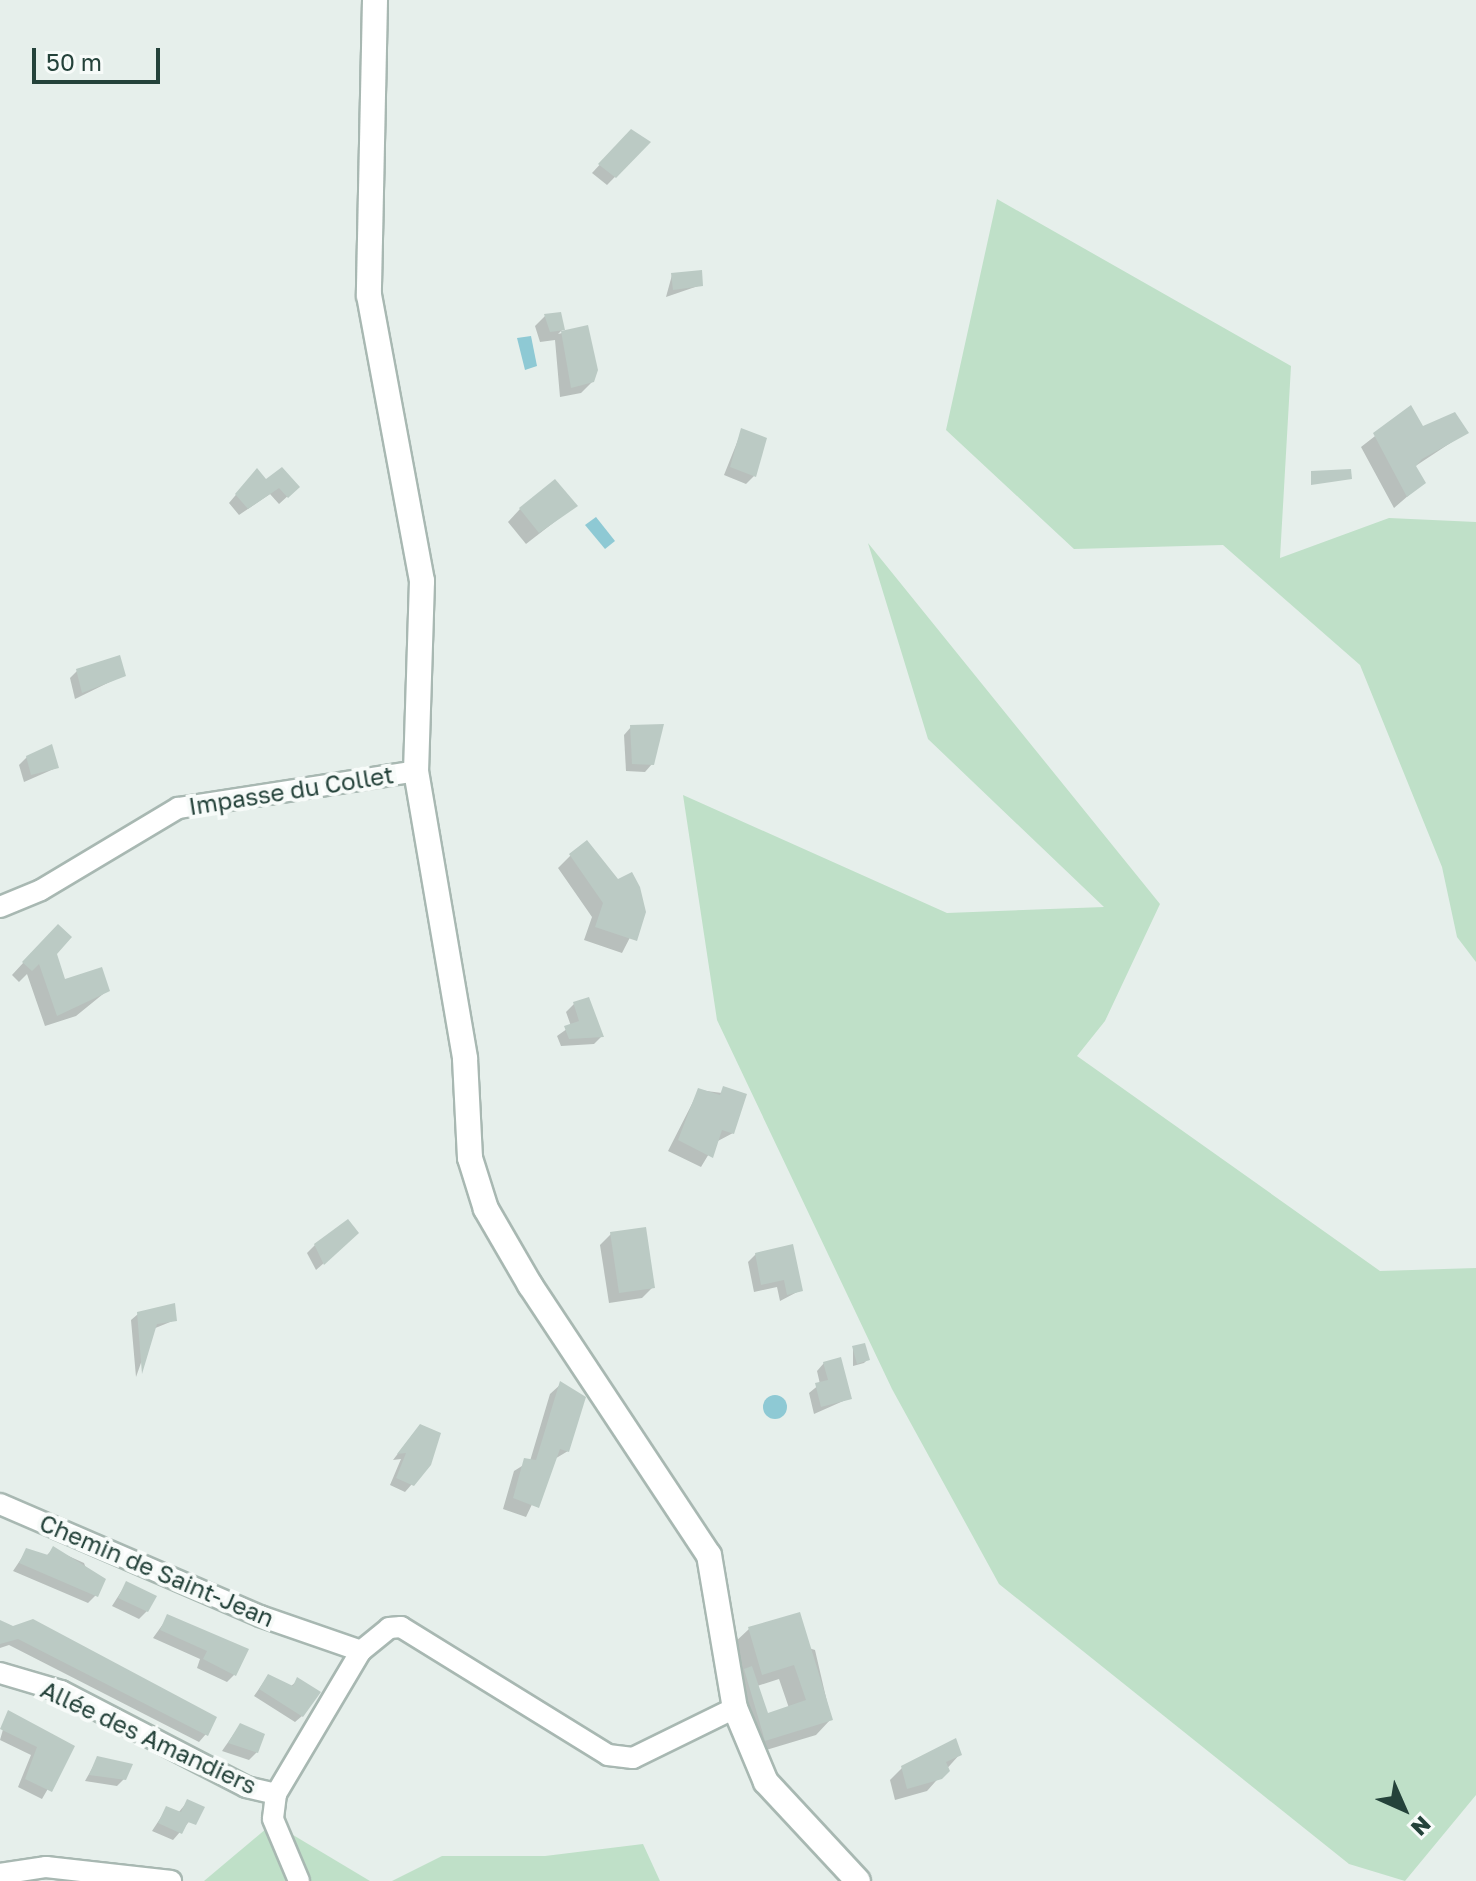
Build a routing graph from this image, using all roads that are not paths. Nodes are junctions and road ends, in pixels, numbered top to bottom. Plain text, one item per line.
1 (375, 0) edge
2 (416, 771) junction
3 (0, 907) edge
4 (0, 1504) edge
5 (361, 1651) junction
6 (0, 1673) edge
7 (735, 1708) junction
8 (276, 1794) junction
9 (0, 1874) edge
10 (171, 1881) edge
11 (299, 1881) edge
12 (858, 1881) edge

1 - 2 street
2 - 3 street, Impasse du Collet
2 - 7 street
4 - 5 street, Chemin de Saint-Jean
5 - 7 street
5 - 8 street, Allée des Amandiers
6 - 8 street, Allée des Amandiers
7 - 12 street
8 - 11 street
9 - 10 street

